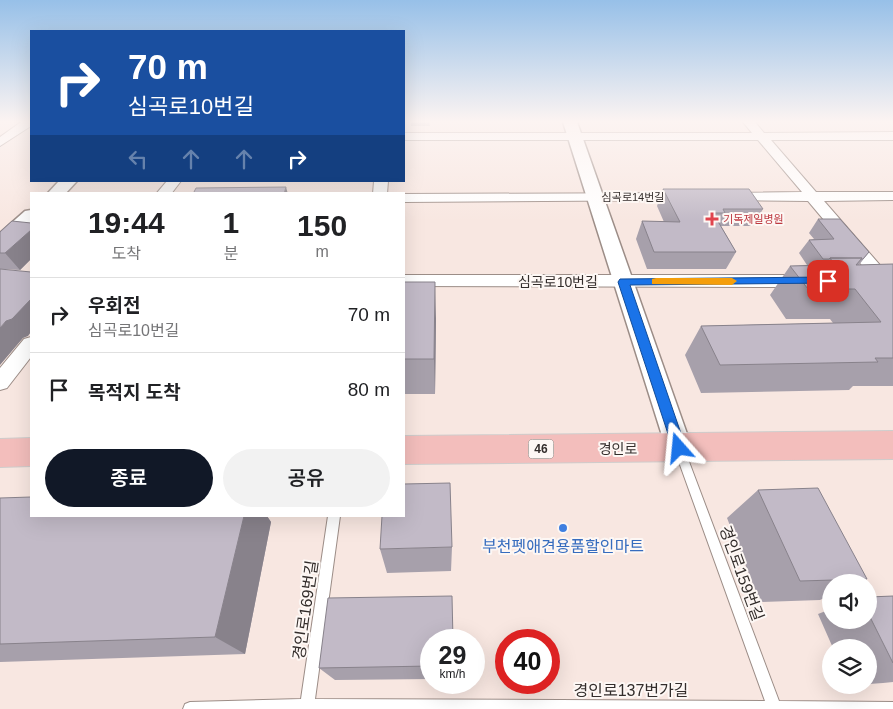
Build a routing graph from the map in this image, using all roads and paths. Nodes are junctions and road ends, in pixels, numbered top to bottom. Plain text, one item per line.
1 (581, 155) edge
2 (777, 155) edge
3 (68, 182) edge
4 (173, 182) edge
5 (57, 192) edge
6 (165, 192) edge
7 (893, 196) edge
8 (595, 197) junction
9 (694, 197) edge
10 (714, 197) edge
11 (812, 197) junction
12 (405, 198) edge
13 (30, 216) edge
14 (0, 242) edge
15 (405, 281) edge
16 (816, 281) edge
17 (864, 281) edge
18 (623, 282) junction
19 (890, 284) edge
20 (30, 345) edge
21 (0, 382) edge
22 (893, 445) edge
23 (679, 448) junction
24 (405, 450) edge
25 (0, 452) edge
26 (30, 452) edge
27 (334, 517) edge
28 (308, 708) edge
29 (190, 709) edge
30 (775, 709) edge
31 (893, 709) edge

1 - 8 street
2 - 11 street
3 - 5 street
4 - 6 street
7 - 11 street
8 - 9 street, 심곡로14번길
8 - 12 street, 심곡로14번길
8 - 18 street
10 - 11 street
11 - 19 street
13 - 14 street
15 - 18 street, 심곡로10번길
16 - 18 street, 심곡로10번길
17 - 19 street
18 - 23 street
20 - 21 street
22 - 23 main road, 경인로 / 46
23 - 24 main road, 경인로 / 46
23 - 30 lane, 경인로159번길
25 - 26 main road
27 - 28 lane, 경인로169번길
28 - 29 lane, 경인로137번가길
28 - 30 lane, 경인로137번가길
30 - 31 lane, 경인로137번가길

